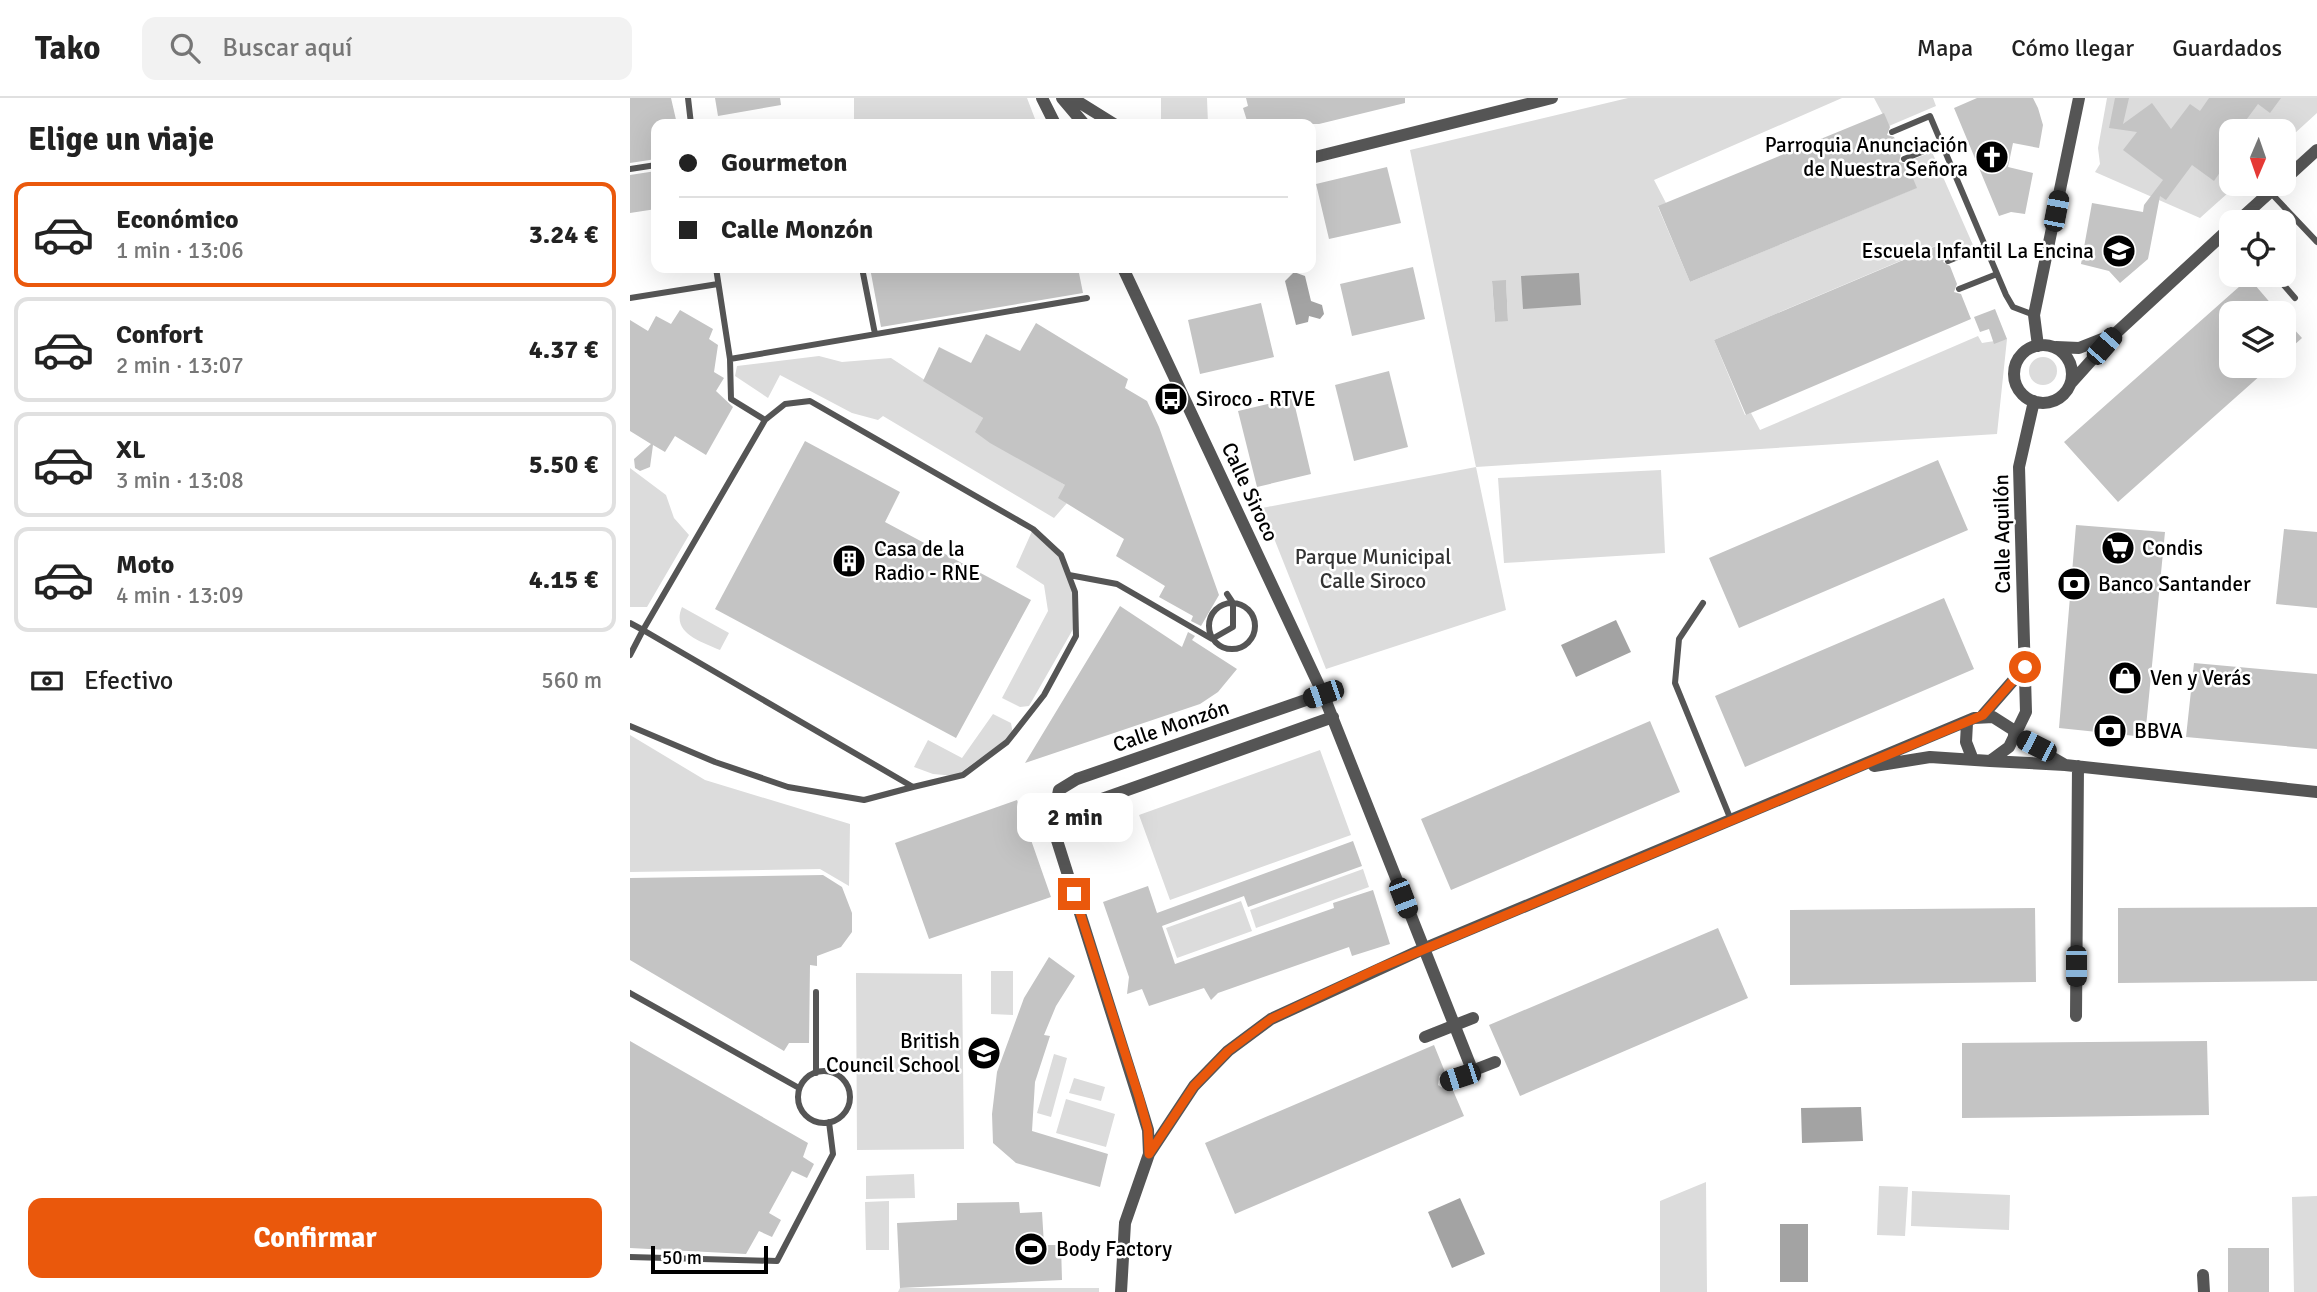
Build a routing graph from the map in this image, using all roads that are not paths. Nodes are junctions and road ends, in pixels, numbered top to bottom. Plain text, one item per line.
1 (688, 98) edge
2 (1042, 98) edge
3 (1062, 98) edge
4 (1072, 98) edge
5 (1552, 98) edge
6 (2079, 98) edge
7 (690, 119) edge
8 (1052, 119) edge
9 (1080, 119) edge
10 (1106, 119) edge
11 (1892, 132) dead end
12 (1942, 144) junction
13 (2317, 150) edge
14 (1316, 157) edge
15 (1904, 159) dead end
16 (651, 166) edge
17 (630, 169) edge
18 (2296, 169) edge
19 (2265, 196) edge
20 (2280, 196) edge
21 (2250, 210) edge
22 (2219, 238) edge
23 (2317, 242) edge
24 (1985, 246) junction
25 (1948, 261) dead end
26 (717, 273) edge
27 (863, 273) edge
28 (1125, 273) edge
29 (1997, 274) junction
30 (719, 284) junction
31 (2285, 287) edge
32 (1959, 289) dead end
33 (630, 298) edge
34 (1087, 298) dead end
35 (2295, 298) dead end
36 (2035, 316) junction
37 (2116, 333) junction
38 (875, 334) junction
39 (2044, 346) junction
40 (730, 359) junction
41 (2071, 383) junction
42 (2034, 401) junction
43 (765, 421) junction
44 (1069, 575) junction
45 (1227, 594) dead end
46 (1233, 603) junction
47 (1703, 603) dead end
48 (630, 623) edge
49 (643, 630) junction
50 (1212, 639) junction
51 (630, 655) edge
52 (2025, 667) junction
53 (1323, 694) junction
54 (1983, 715) junction
55 (1333, 717) junction
56 (1967, 723) junction
57 (630, 726) edge
58 (2015, 733) junction
59 (1973, 760) junction
60 (1990, 761) junction
61 (2071, 766) junction
62 (1857, 769) junction
63 (913, 787) junction
64 (2317, 792) edge
65 (1054, 816) junction
66 (1732, 822) junction
67 (1423, 950) junction
68 (816, 992) dead end
69 (630, 993) edge
70 (2076, 1016) dead end
71 (1473, 1018) dead end
72 (1454, 1024) junction
73 (1425, 1037) dead end
74 (1495, 1062) dead end
75 (1473, 1072) junction
76 (816, 1073) junction
77 (1446, 1081) dead end
78 (799, 1088) junction
79 (829, 1122) junction
80 (1149, 1154) junction
81 (630, 1257) edge
82 (2203, 1275) dead end
83 (1121, 1292) edge
84 (2204, 1292) edge

1 - 7 lane
2 - 8 street
3 - 9 street
4 - 10 street
5 - 14 street
6 - 36 street
11 - 12 lane
12 - 15 lane
12 - 24 lane
13 - 18 street
16 - 17 lane
19 - 21 street
20 - 23 lane
22 - 37 street
24 - 25 lane
24 - 29 lane
26 - 30 lane
27 - 38 lane
28 - 53 street, Calle Siroco
29 - 32 lane
29 - 36 lane
30 - 33 lane
30 - 40 lane
31 - 35 lane
34 - 38 lane
36 - 39 street
37 - 39 street
37 - 41 street
38 - 40 lane
39 - 41 street
39 - 42 street
40 - 43 lane
41 - 42 street
42 - 52 street, Calle Aquilón
43 - 44 lane
43 - 49 lane
44 - 50 lane
44 - 63 lane
45 - 46 lane
46 - 50 lane
46 - 50 lane
46 - 50 lane
47 - 66 lane
48 - 49 lane
49 - 51 lane
49 - 63 lane
52 - 54 street
52 - 58 street, Calle Aquilón
53 - 55 street, Calle Siroco
53 - 65 street, Calle Monzón
54 - 56 street
54 - 58 street
55 - 65 street
55 - 67 street, Calle Siroco
56 - 59 street
56 - 62 street
57 - 63 lane
58 - 60 street
58 - 61 street
59 - 60 street
59 - 62 street
60 - 61 street
61 - 64 street
61 - 70 street
62 - 66 street
65 - 80 street
66 - 67 street
67 - 72 street, Calle Siroco
67 - 80 street
68 - 76 lane
69 - 78 lane
71 - 72 street
72 - 73 street
72 - 75 street, Calle Siroco
74 - 75 street
75 - 77 street
76 - 78 lane
76 - 79 lane
78 - 79 lane
79 - 81 lane
80 - 83 street
82 - 84 street

